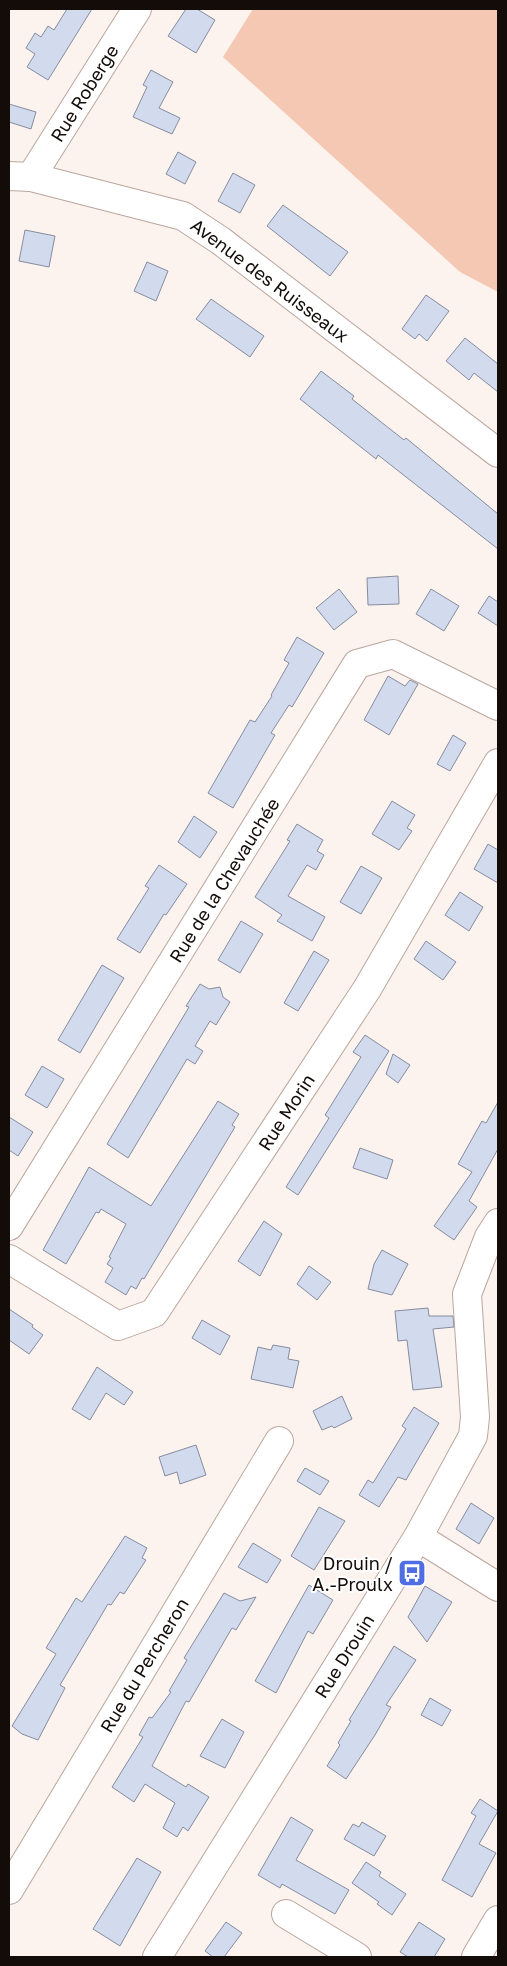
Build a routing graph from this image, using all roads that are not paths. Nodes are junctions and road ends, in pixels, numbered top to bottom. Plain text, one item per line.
1 (137, 9) edge
2 (20, 177) edge
3 (498, 453) edge
4 (498, 706) edge
5 (498, 764) edge
6 (498, 1223) edge
7 (9, 1226) edge
8 (9, 1258) edge
9 (279, 1441) dead end
10 (418, 1537) junction
11 (498, 1587) edge
12 (9, 1890) edge
13 (286, 1914) dead end
14 (498, 1920) edge
15 (157, 1957) edge
16 (357, 1957) edge
17 (476, 1957) edge

1 - 2 street, Rue Roberge
2 - 3 street, Avenue des Ruisseaux
4 - 7 street, Rue de la Chevauchée
5 - 8 street, Rue Morin
6 - 10 street, Rue Drouin
9 - 12 street, Rue du Percheron
10 - 11 street
10 - 15 street, Rue Drouin
13 - 16 street
14 - 17 street

